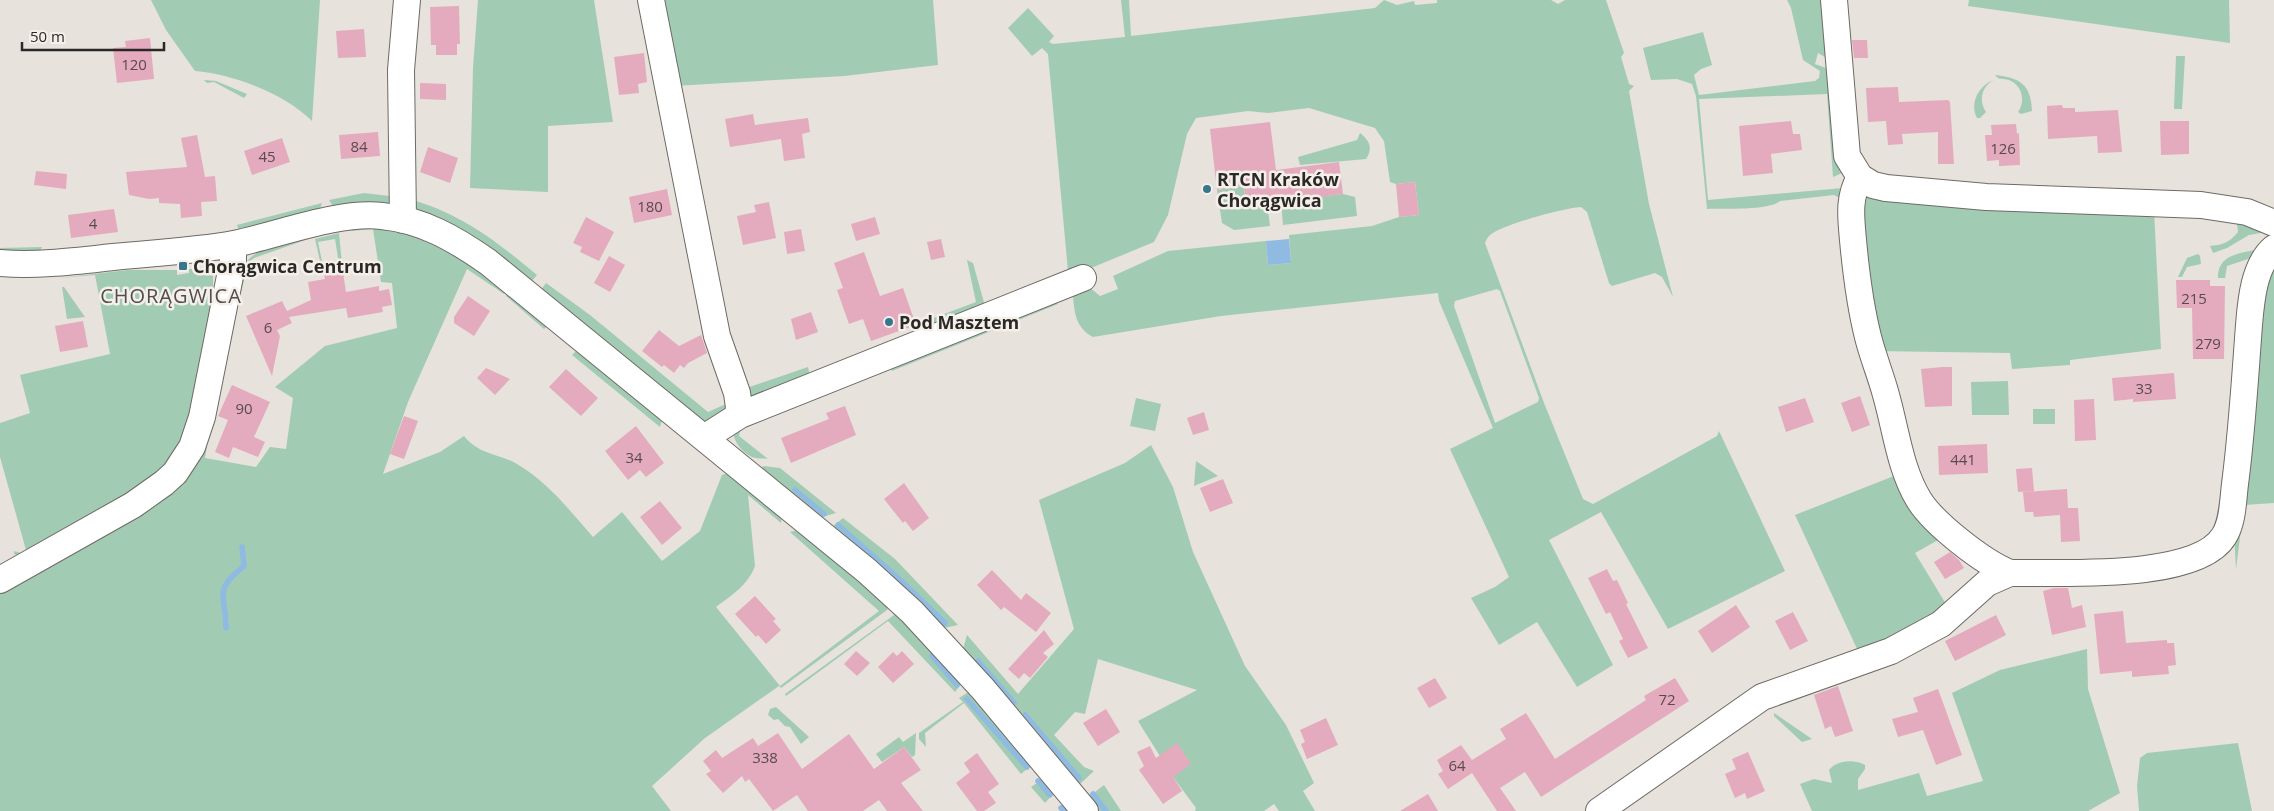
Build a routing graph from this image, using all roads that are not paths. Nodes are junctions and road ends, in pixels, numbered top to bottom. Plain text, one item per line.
1 (407, 0) edge
2 (651, 0) edge
3 (1834, 0) edge
4 (1860, 177) junction
5 (403, 220) junction
6 (2274, 223) edge
7 (233, 244) junction
8 (2274, 248) edge
9 (0, 263) edge
10 (1083, 278) dead end
11 (740, 416) junction
12 (704, 438) junction
13 (2010, 573) junction
14 (0, 580) edge
15 (1085, 811) edge
16 (1599, 811) edge

1 - 5 street
2 - 11 street
3 - 4 street
4 - 6 street
4 - 13 street
5 - 7 street
5 - 12 street
7 - 9 street
7 - 14 street
8 - 13 street
10 - 11 street
11 - 12 street
12 - 15 street
13 - 16 street

